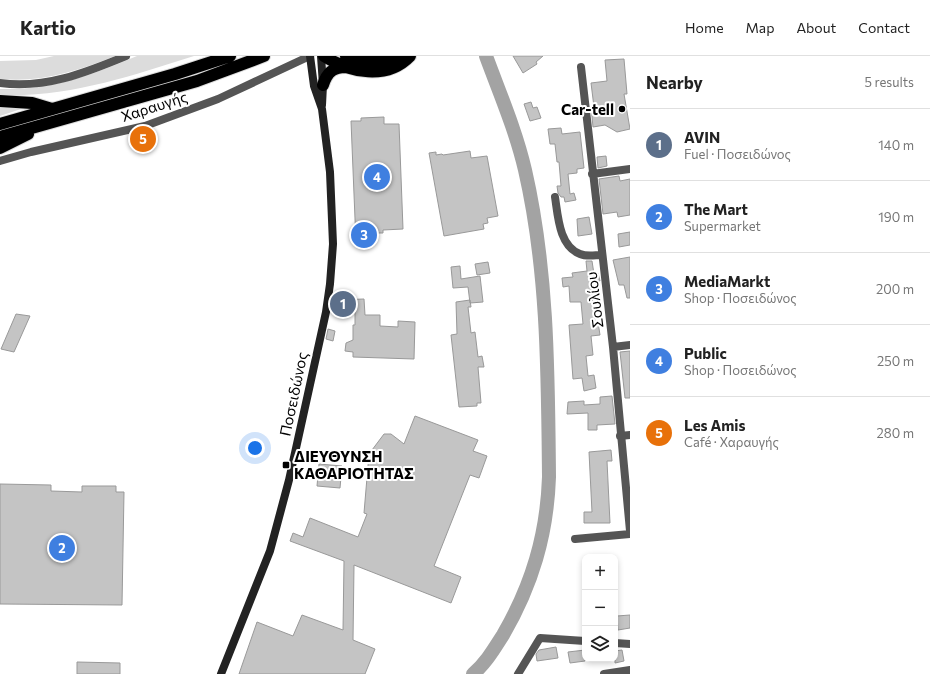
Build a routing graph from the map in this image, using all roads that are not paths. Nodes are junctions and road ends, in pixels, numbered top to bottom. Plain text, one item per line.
1 (126, 56) edge
2 (230, 56) edge
3 (264, 56) edge
4 (310, 56) edge
5 (321, 56) edge
6 (324, 56) edge
7 (395, 56) edge
8 (410, 56) edge
9 (348, 62) edge
10 (581, 67) dead end
11 (0, 83) edge
12 (323, 85) junction
13 (0, 100) edge
14 (52, 109) junction
15 (322, 109) junction
16 (0, 124) edge
17 (46, 124) junction
18 (0, 137) edge
19 (0, 148) edge
20 (0, 161) edge
21 (630, 169) edge
22 (592, 174) junction
23 (555, 197) dead end
24 (602, 255) junction
25 (630, 345) edge
26 (613, 347) junction
27 (620, 436) junction
28 (630, 436) edge
29 (630, 531) edge
30 (630, 534) edge
31 (575, 539) dead end
32 (582, 641) edge
33 (618, 643) edge
34 (630, 644) edge
35 (630, 670) edge
36 (221, 674) edge
37 (518, 674) edge
38 (604, 674) edge

1 - 11 street
2 - 14 highway
3 - 17 highway
4 - 15 street, Ποσειδώνος
4 - 20 street, Χαραυγής
5 - 12 street, Ποσειδώνος
6 - 9 highway
7 - 9 highway
8 - 9 highway
9 - 12 highway
10 - 22 street, Σουλίου
12 - 15 street, Ποσειδώνος
13 - 14 highway
14 - 16 highway
15 - 36 street, Ποσειδώνος
17 - 18 highway
17 - 19 highway
21 - 22 street
22 - 24 street, Σουλίου
23 - 24 street
24 - 26 street, Σουλίου
25 - 26 street
26 - 27 street, Σουλίου
27 - 28 street
27 - 29 street, Σουλίου
30 - 31 street
32 - 37 street
33 - 34 street
35 - 38 street

